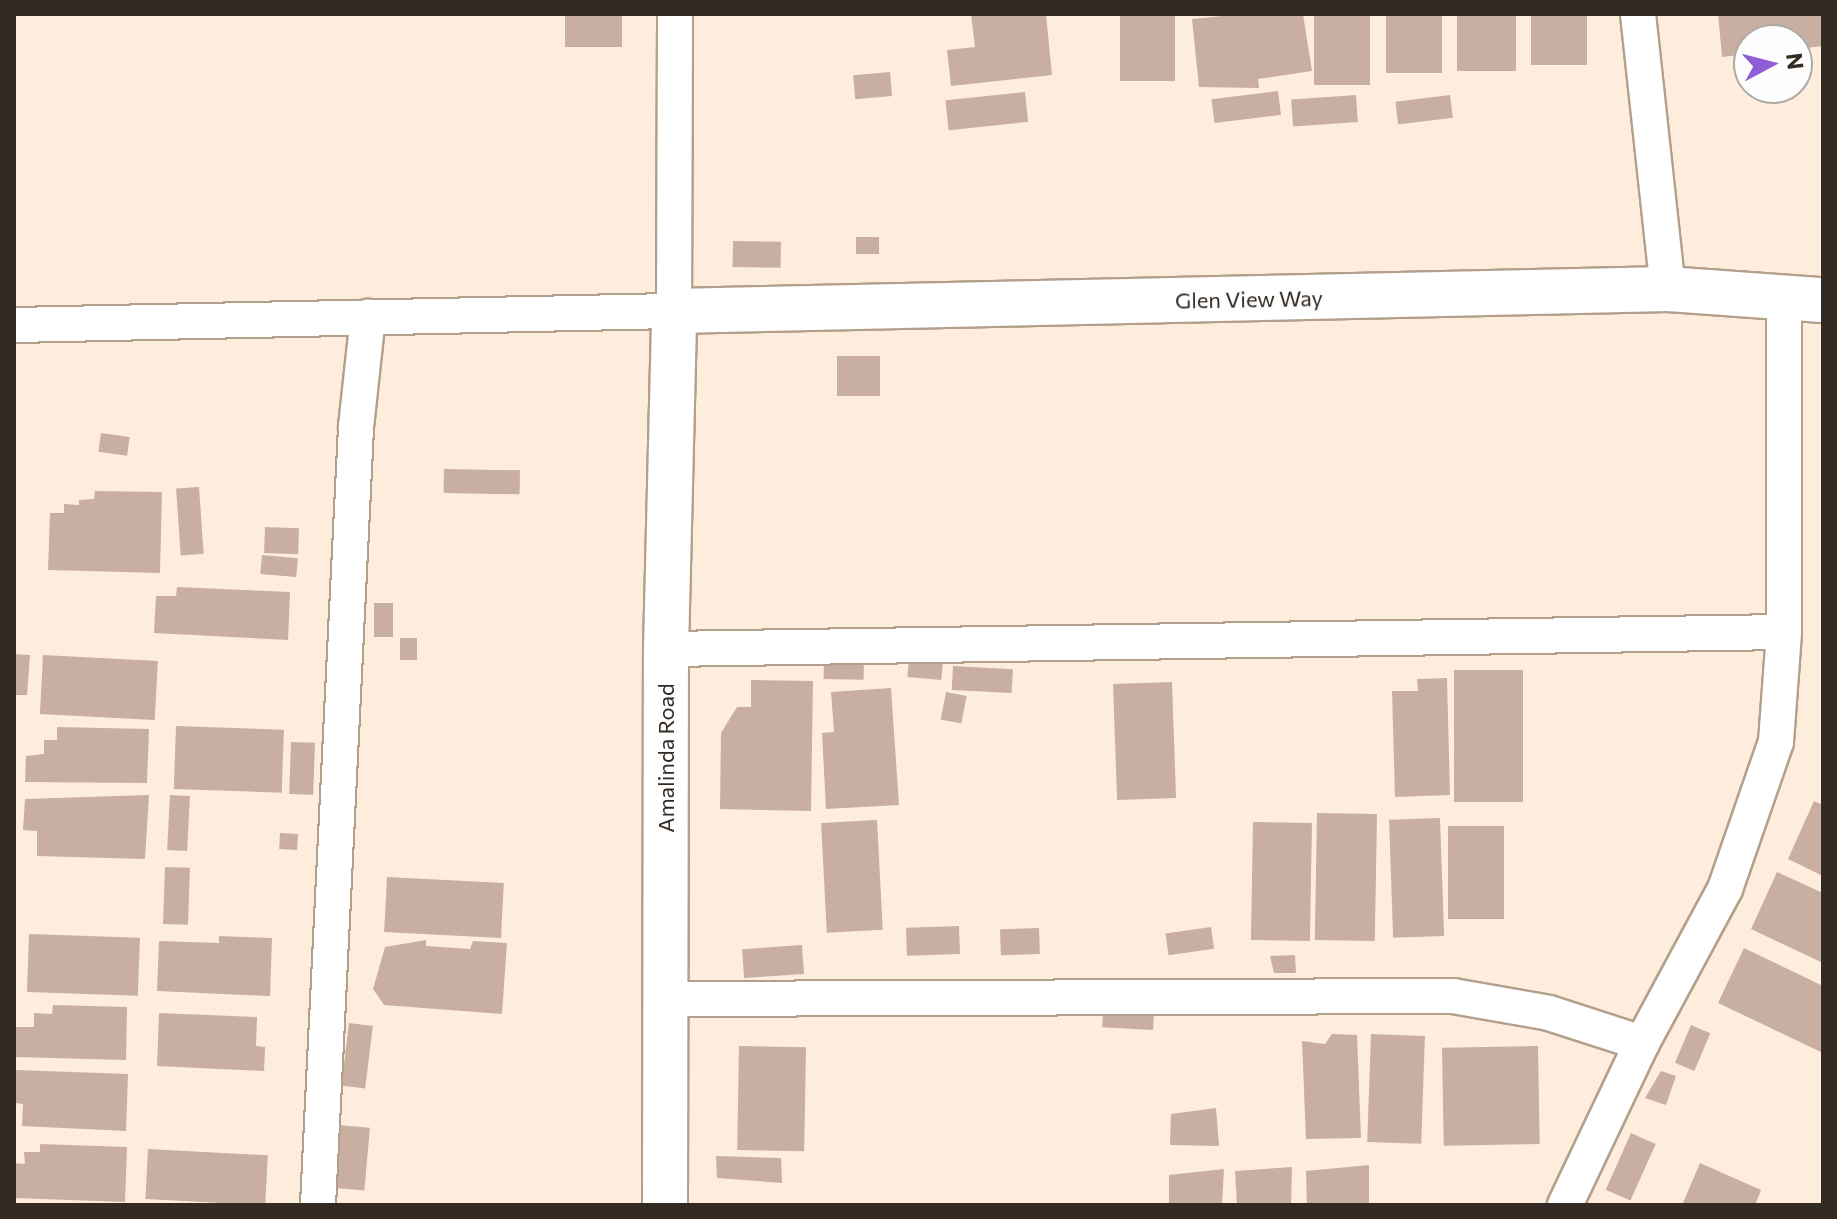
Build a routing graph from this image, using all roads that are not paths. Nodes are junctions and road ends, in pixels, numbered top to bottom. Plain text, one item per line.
1 (675, 14) edge
2 (1638, 14) edge
3 (1668, 289) junction
4 (1804, 299) edge
5 (674, 311) junction
6 (368, 317) junction
7 (14, 325) edge
8 (1784, 632) junction
9 (666, 649) junction
10 (667, 999) junction
11 (1642, 1043) junction
12 (318, 1205) edge
13 (665, 1205) edge
14 (1565, 1205) edge

1 - 5 street
2 - 3 street
3 - 4 street, Glen View Way
3 - 5 street, Glen View Way
4 - 8 street
5 - 6 street
5 - 9 street, Amalinda Road
6 - 7 street
6 - 12 street
8 - 9 street
8 - 11 street
9 - 10 street, Amalinda Road
10 - 11 street
10 - 13 street, Amalinda Road
11 - 14 street

